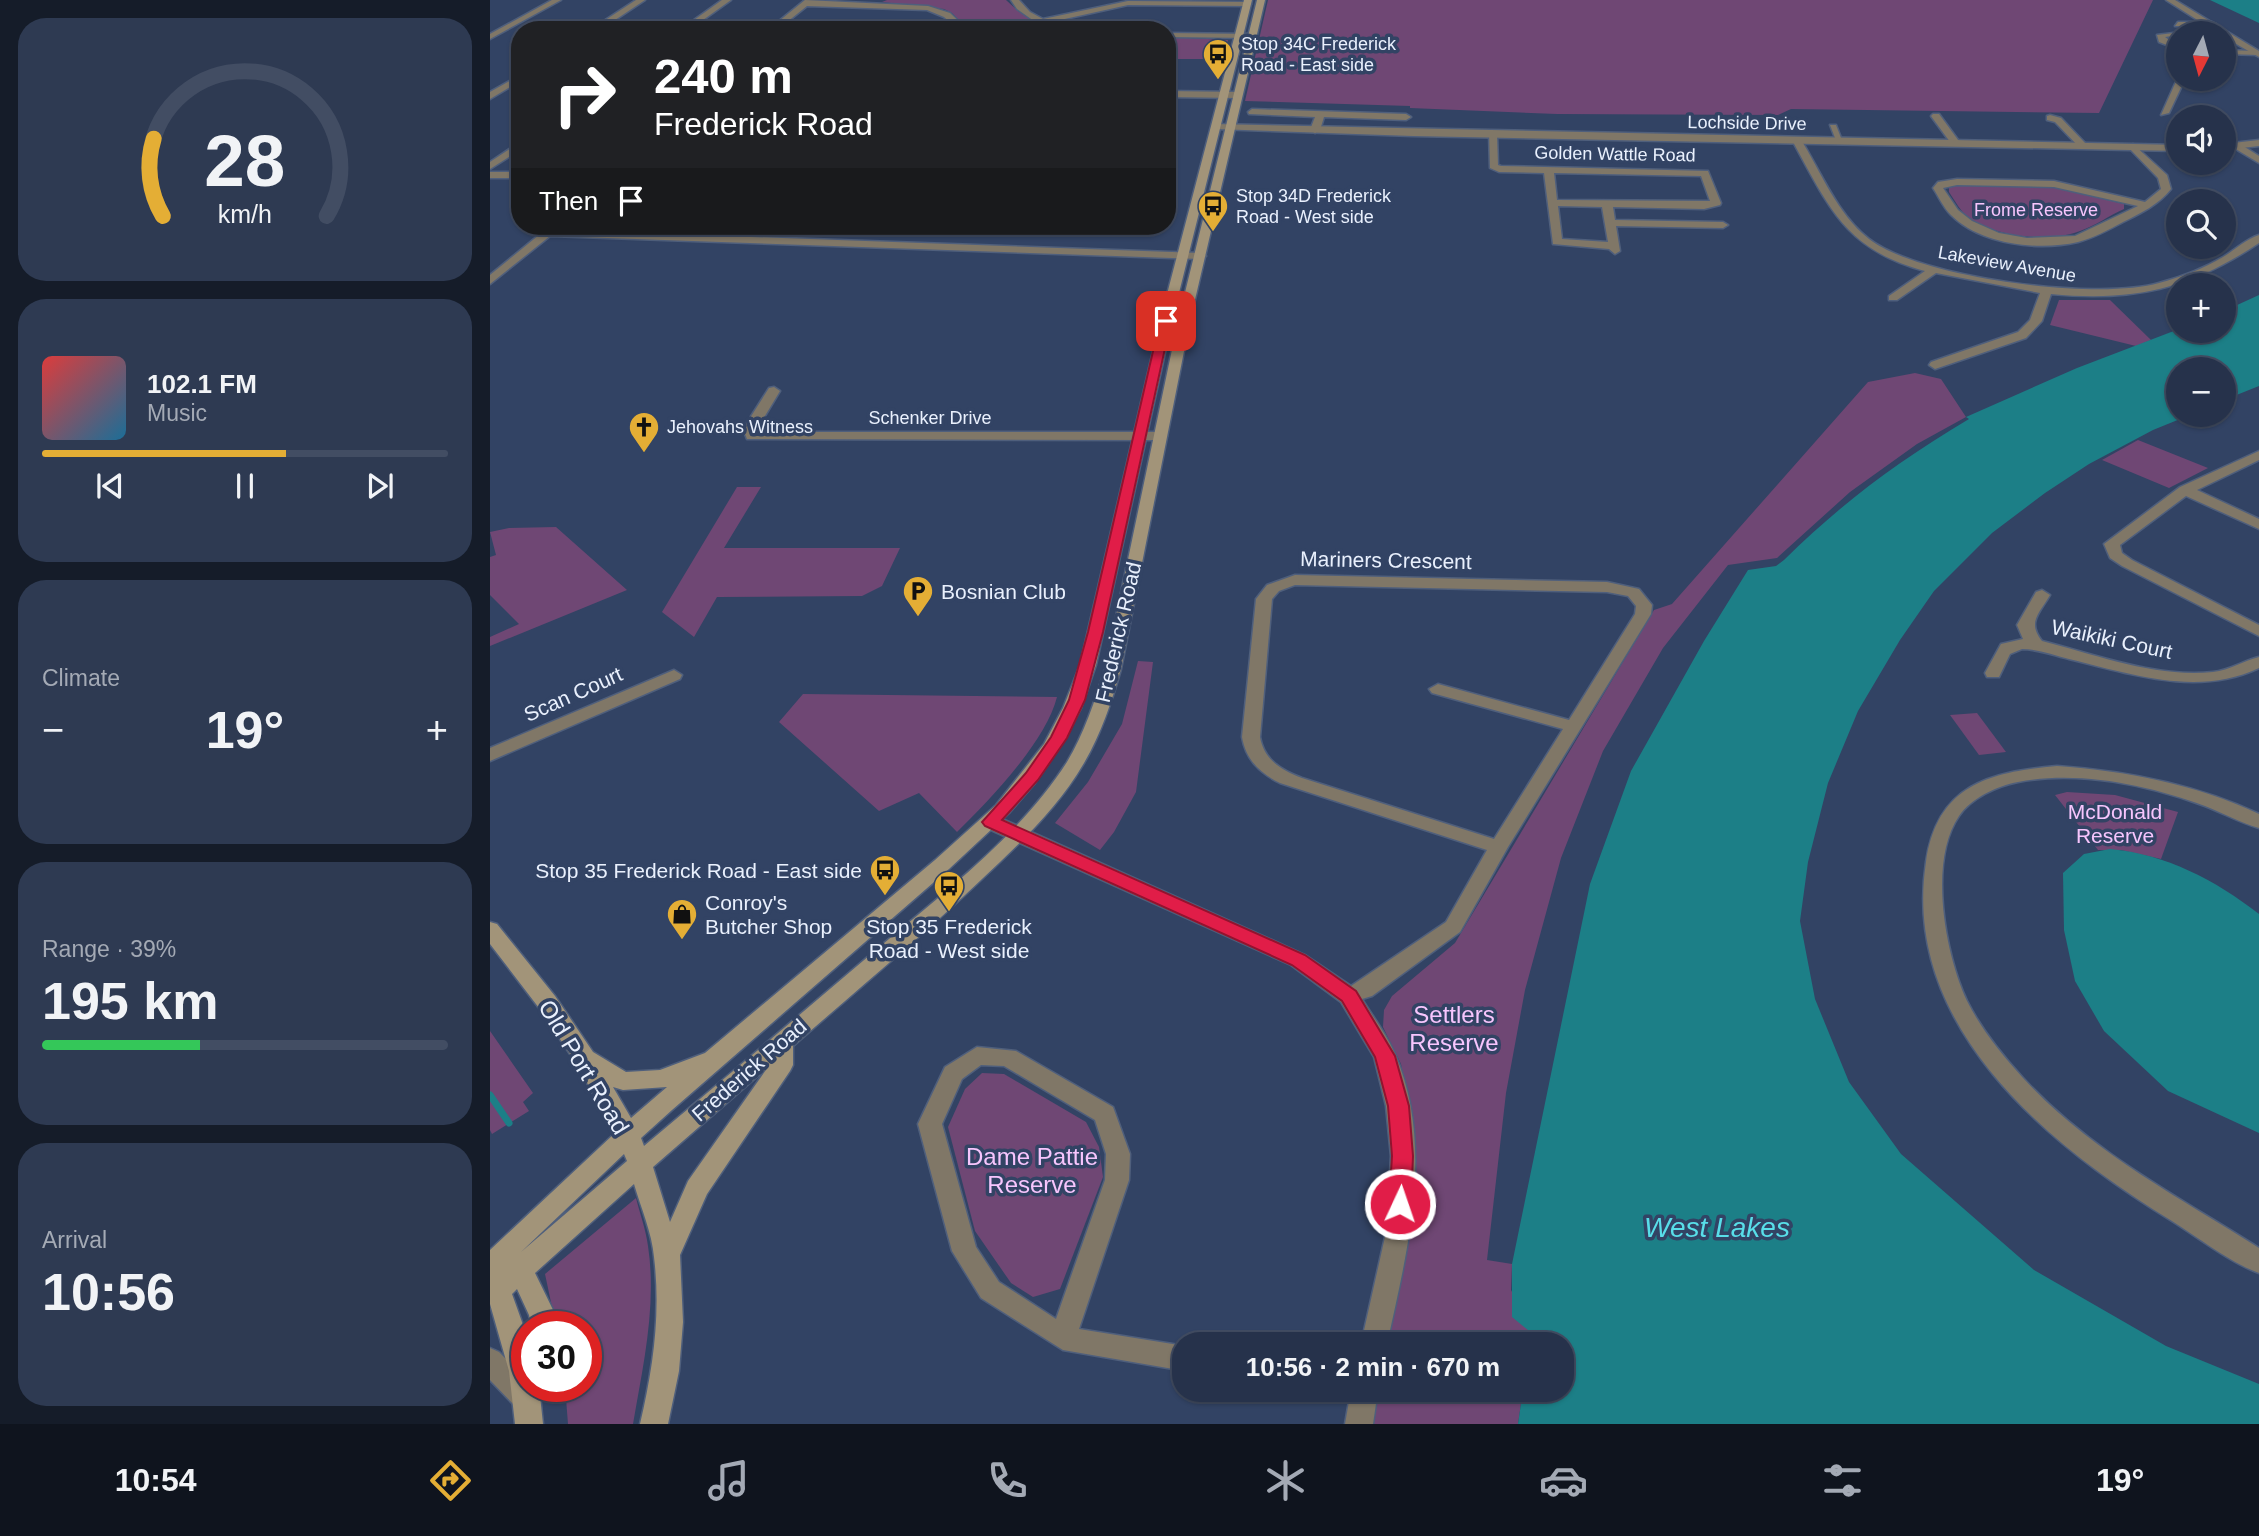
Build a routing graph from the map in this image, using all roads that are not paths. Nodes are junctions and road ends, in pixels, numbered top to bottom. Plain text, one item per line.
1 (557, 0) edge
2 (641, 0) edge
3 (727, 0) edge
4 (879, 0) edge
5 (1015, 0) edge
6 (2170, 0) edge
7 (1252, 1) edge
8 (808, 2) edge
9 (1120, 2) edge
10 (871, 5) junction
11 (521, 21) edge
12 (608, 21) edge
13 (697, 21) edge
14 (784, 21) edge
15 (954, 21) edge
16 (1043, 21) joint
17 (2207, 21) edge
18 (511, 26) edge
19 (1176, 35) edge
20 (1245, 36) junction
21 (491, 38) edge
22 (506, 39) dead end
23 (2236, 40) edge
24 (2236, 53) edge
25 (2258, 54) edge
26 (511, 83) edge
27 (2175, 91) edge
28 (1176, 94) edge
29 (1231, 95) junction
30 (490, 96) edge
31 (1252, 112) dead end
32 (2164, 113) dead end
33 (1321, 114) junction
34 (1936, 116) dead end
35 (1406, 117) dead end
36 (2049, 118) dead end
37 (1223, 126) junction
38 (1833, 127) dead end
39 (1315, 130) junction
40 (1492, 134) junction
41 (1797, 140) junction
42 (1840, 141) junction
43 (2259, 143) edge
44 (1956, 144) junction
45 (2083, 146) junction
46 (2237, 146) joint
47 (2133, 147) junction
48 (2166, 148) edge
49 (511, 151) edge
50 (2259, 160) edge
51 (490, 166) edge
52 (1549, 170) junction
53 (490, 174) edge
54 (511, 175) edge
55 (1553, 203) junction
56 (1716, 203) junction
57 (1607, 204) junction
58 (2146, 205) junction
59 (1610, 223) junction
60 (546, 235) edge
61 (650, 235) edge
62 (733, 235) edge
63 (2259, 238) edge
64 (729, 239) junction
65 (1183, 255) junction
66 (1200, 256) junction
67 (1933, 270) junction
68 (490, 281) edge
69 (2046, 292) junction
70 (1893, 298) dead end
71 (1935, 365) dead end
72 (774, 391) dead end
73 (1140, 436) junction
74 (1160, 436) junction
75 (2259, 455) edge
76 (2185, 490) junction
77 (2259, 525) edge
78 (2042, 595) dead end
79 (2259, 631) edge
80 (2037, 646) junction
81 (2259, 662) edge
82 (1993, 673) dead end
83 (674, 675) dead end
84 (1438, 689) dead end
85 (1575, 727) junction
86 (490, 755) edge
87 (2257, 818) edge
88 (991, 822) junction
89 (1018, 834) junction
90 (1499, 846) junction
91 (490, 929) edge
92 (1349, 996) junction
93 (782, 1042) junction
94 (584, 1057) junction
95 (714, 1058) junction
96 (626, 1137) junction
97 (640, 1164) junction
98 (667, 1255) junction
99 (515, 1259) junction
100 (2259, 1262) edge
101 (492, 1282) edge
102 (541, 1311) edge
103 (1377, 1332) edge
104 (1063, 1338) junction
105 (1172, 1357) edge
106 (490, 1361) edge
107 (1360, 1402) edge
108 (533, 1404) edge
109 (654, 1424) edge
110 (1359, 1424) edge

1 - 11 street
2 - 12 street
3 - 13 street
4 - 10 street
5 - 16 street
6 - 17 street
7 - 9 street
7 - 20 main road, Frederick Road
8 - 10 street
8 - 14 street
9 - 16 street
10 - 15 street
18 - 21 street
19 - 20 street
20 - 29 main road, Frederick Road
21 - 22 street
23 - 25 street
24 - 25 street
26 - 30 street
27 - 32 street
28 - 29 street
29 - 37 main road, Frederick Road
31 - 33 street
33 - 35 street
33 - 39 street
34 - 44 street
36 - 45 street
37 - 39 street, Lochside Drive
37 - 65 main road, Frederick Road
37 - 66 main road, Frederick Road
38 - 42 street
39 - 40 street, Lochside Drive
40 - 41 street, Lochside Drive
40 - 52 street, Golden Wattle Road
41 - 42 street, Lochside Drive
41 - 67 street, Lakeview Avenue
42 - 44 street, Lochside Drive
43 - 46 street
44 - 45 street, Lochside Drive
45 - 47 street, Lochside Drive
46 - 50 street
47 - 48 street, Lochside Drive
47 - 58 street
49 - 51 street
52 - 55 street
52 - 56 street, Golden Wattle Road
53 - 54 street
55 - 57 street
55 - 59 street
56 - 57 street
56 - 59 street
57 - 59 street
58 - 58 street
60 - 68 street
61 - 64 street
62 - 64 street
63 - 69 street, Lakeview Avenue
64 - 65 street
65 - 66 street
65 - 73 main road, Frederick Road
66 - 74 main road, Frederick Road
67 - 69 street, Lakeview Avenue
67 - 70 street
69 - 71 street
72 - 73 street, Schenker Drive
73 - 74 street, Schenker Drive
73 - 88 main road, Frederick Road
74 - 89 main road, Frederick Road
75 - 76 street
76 - 77 street
76 - 79 street
78 - 80 street, Waikiki Court
80 - 81 street, Waikiki Court
80 - 82 street, Waikiki Court
83 - 86 street, Scan Court
84 - 85 street
85 - 90 street, Mariners Crescent
85 - 90 street, Mariners Crescent
87 - 100 street
88 - 89 street
88 - 95 main road, Frederick Road
89 - 92 street
89 - 93 main road, Frederick Road
90 - 92 street, Mariners Crescent
91 - 94 main road, Old Port Road
92 - 103 street
93 - 97 main road, Frederick Road
93 - 98 main road
94 - 95 main road
94 - 96 main road, Old Port Road
95 - 96 main road, Frederick Road
96 - 97 main road, Old Port Road
96 - 99 main road, Frederick Road
97 - 98 main road, Old Port Road
97 - 99 main road, Frederick Road
98 - 109 main road, Old Port Road
99 - 101 main road
99 - 102 main road
101 - 108 main road
104 - 104 street
104 - 105 street
106 - 108 street
107 - 110 street

